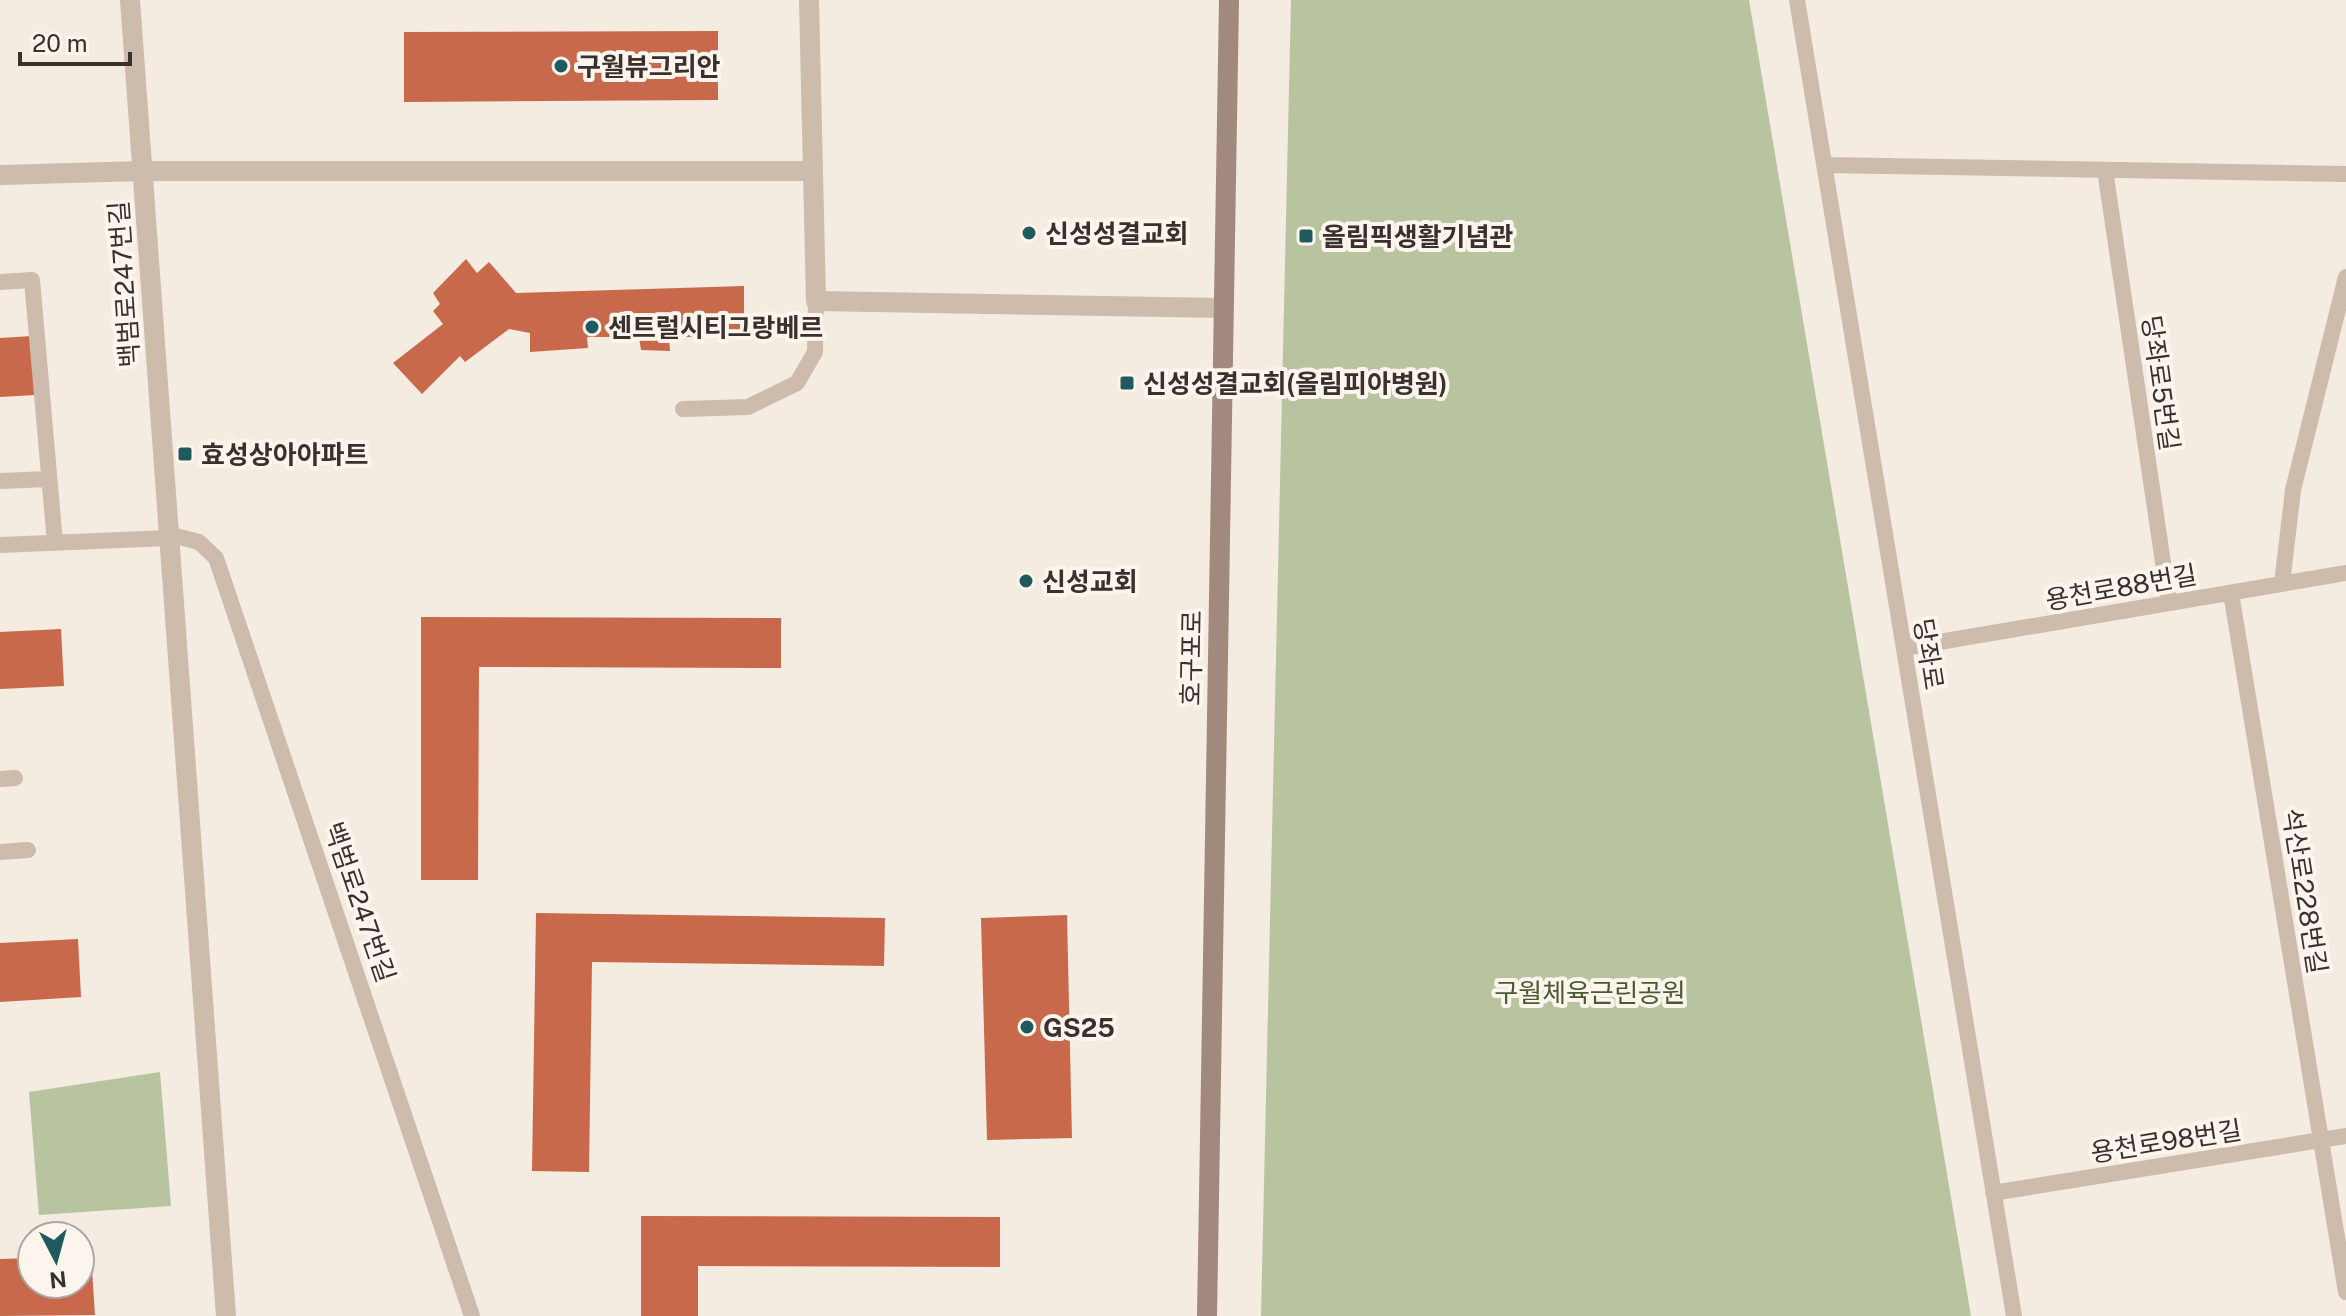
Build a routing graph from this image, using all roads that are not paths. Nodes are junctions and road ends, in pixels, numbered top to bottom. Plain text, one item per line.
1 (130, 0) edge
2 (809, 0) edge
3 (1229, 0) edge
4 (1797, 0) edge
5 (1825, 165) junction
6 (2105, 170) junction
7 (142, 171) junction
8 (813, 171) junction
9 (2346, 174) edge
10 (0, 175) edge
11 (2346, 277) edge
12 (0, 282) edge
13 (816, 301) junction
14 (1223, 308) junction
15 (683, 409) dead end
16 (49, 479) junction
17 (0, 481) edge
18 (168, 538) junction
19 (55, 543) junction
20 (0, 545) edge
21 (2346, 573) edge
22 (2282, 584) junction
23 (2231, 593) junction
24 (2169, 603) junction
25 (1904, 648) junction
26 (28, 850) dead end
27 (0, 852) edge
28 (2346, 1136) edge
29 (2321, 1140) junction
30 (1993, 1193) junction
31 (2346, 1292) edge
32 (226, 1316) edge
33 (472, 1316) edge
34 (1207, 1316) edge
35 (2014, 1316) edge

1 - 7 street, 백범로247번길
2 - 8 street
3 - 14 main road, 호구포로
4 - 5 lane, 당좌로
5 - 6 lane
5 - 25 lane, 당좌로
6 - 9 lane
6 - 24 lane, 당좌로5번길
7 - 8 street
7 - 10 street, 백범로247번길
7 - 18 street, 백범로247번길
8 - 13 street
11 - 22 lane
12 - 16 lane
13 - 14 street
13 - 15 lane
14 - 34 main road, 호구포로
16 - 17 lane
16 - 19 lane
18 - 19 lane
18 - 32 street, 백범로247번길
18 - 33 lane, 백범로247번길
19 - 20 lane
21 - 22 lane, 용천로88번길
22 - 23 lane, 용천로88번길
23 - 24 lane, 용천로88번길
23 - 29 lane, 석산로228번길
24 - 25 lane, 용천로88번길
25 - 30 lane, 당좌로
26 - 27 lane
28 - 29 lane, 용천로98번길
29 - 30 lane, 용천로98번길
29 - 31 lane, 석산로228번길
30 - 35 lane, 당좌로

